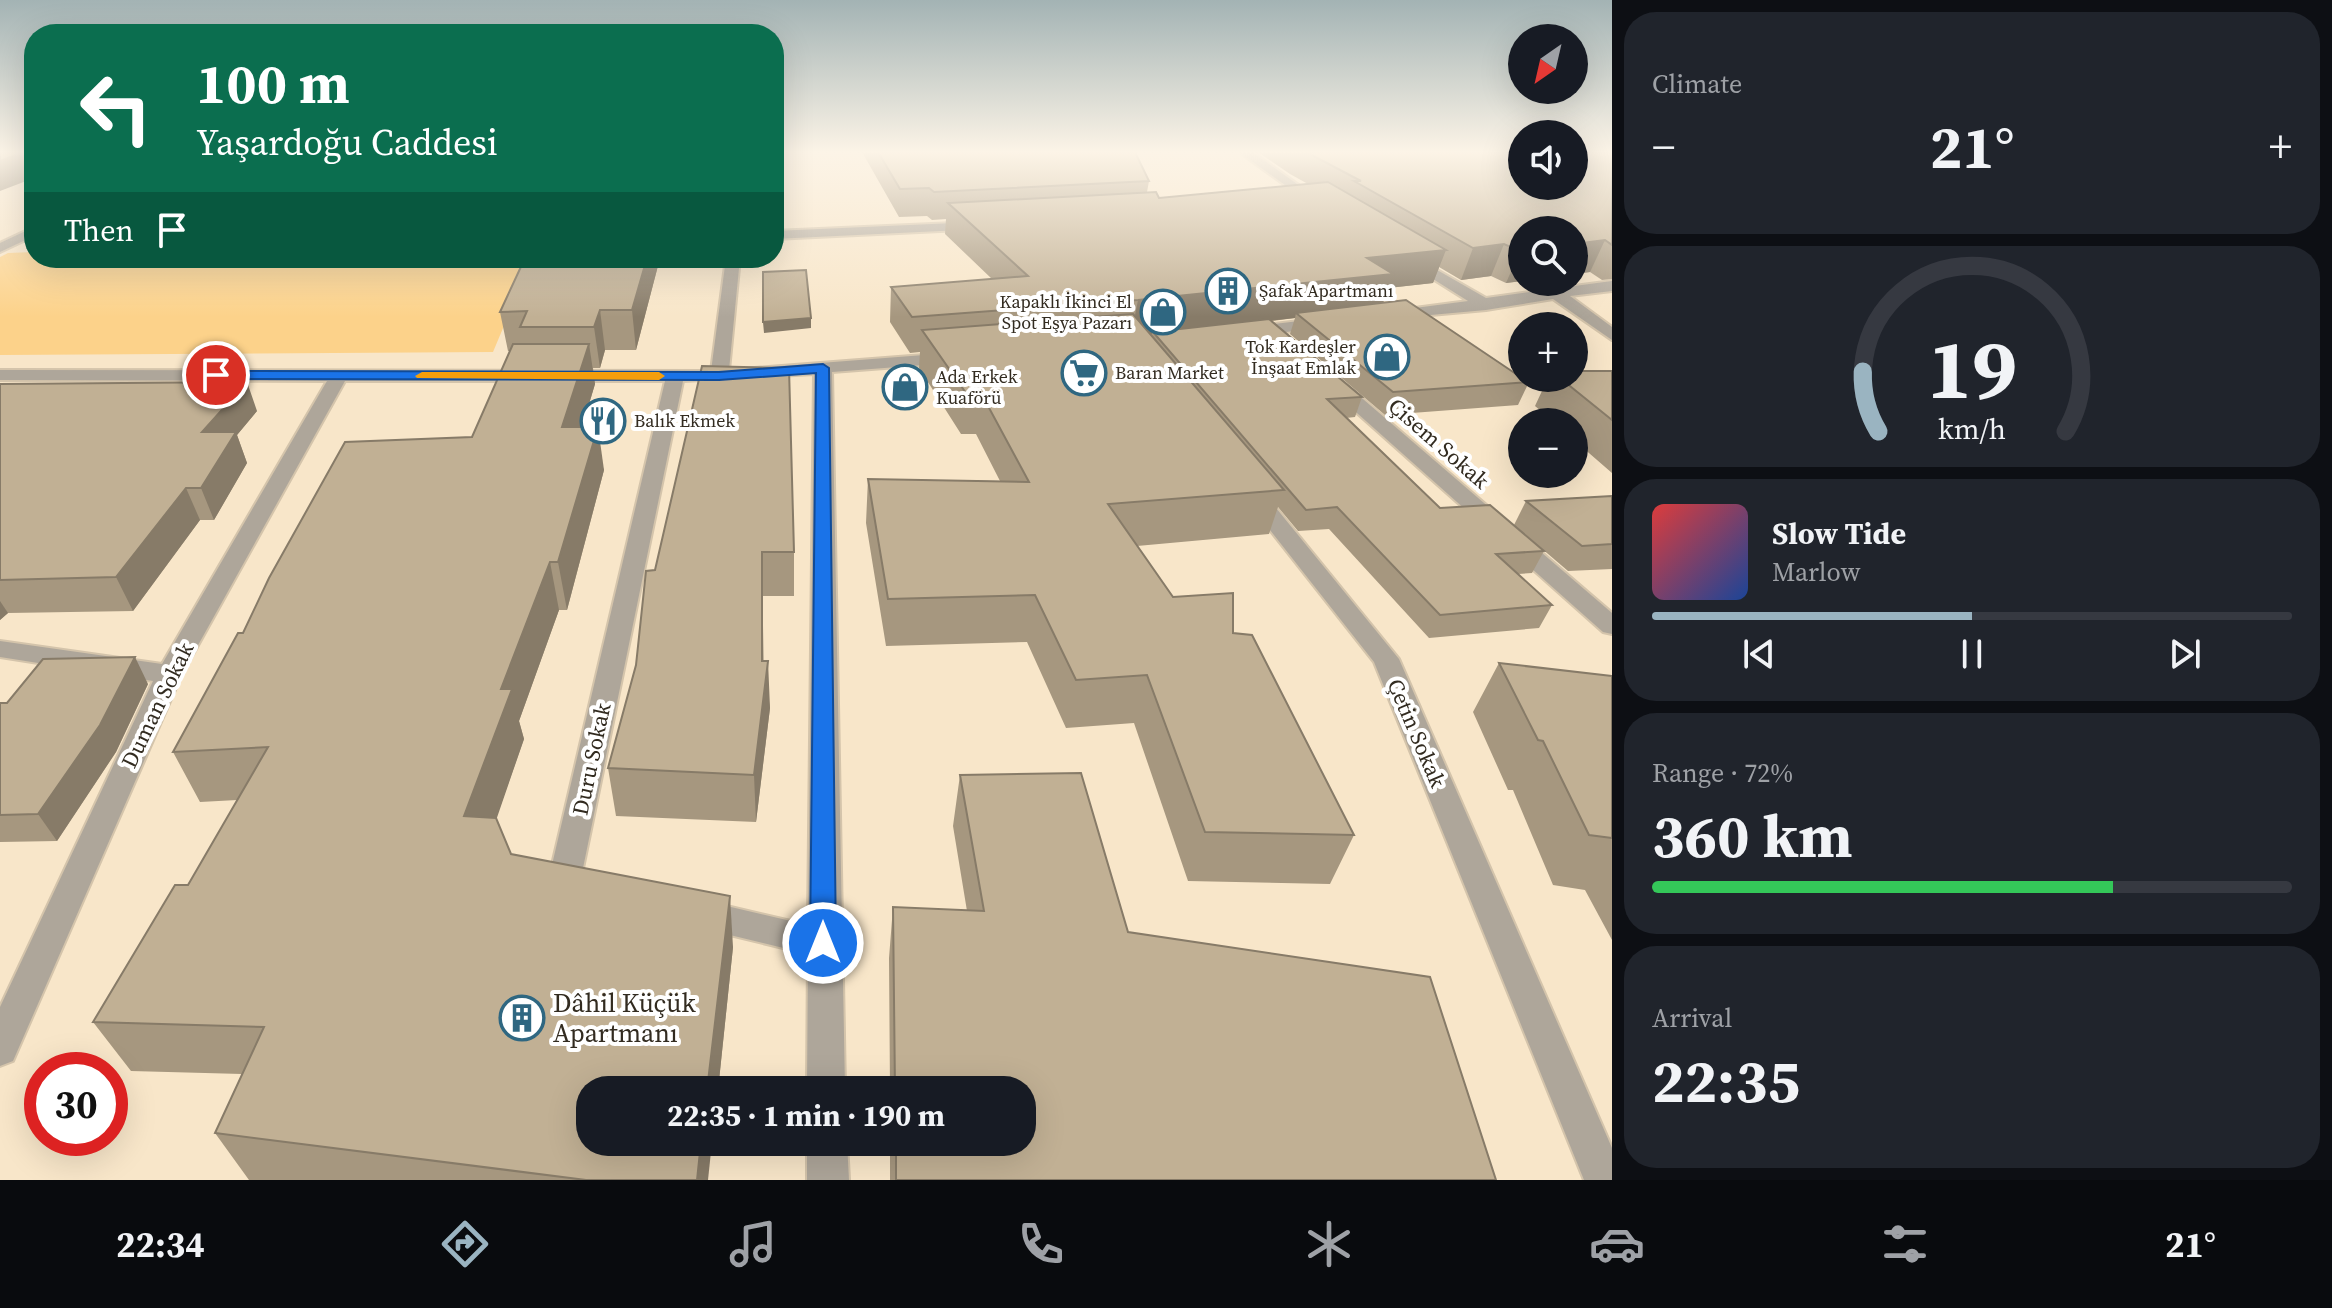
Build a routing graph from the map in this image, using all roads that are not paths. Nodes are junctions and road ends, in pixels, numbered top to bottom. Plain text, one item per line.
1 (992, 225) edge
2 (784, 235) edge
3 (24, 236) edge
4 (24, 247) edge
5 (0, 248) edge
6 (1404, 255) edge
7 (732, 268) edge
8 (1612, 286) edge
9 (1588, 289) edge
10 (1544, 296) edge
11 (1560, 296) edge
12 (1486, 305) junction
13 (1378, 317) edge
14 (1347, 321) edge
15 (1270, 330) junction
16 (1224, 334) edge
17 (1612, 335) edge
18 (1294, 348) edge
19 (961, 357) edge
20 (823, 368) junction
21 (1318, 369) edge
22 (0, 375) edge
23 (339, 375) junction
24 (675, 376) junction
25 (719, 376) junction
26 (1237, 476) edge
27 (1612, 626) edge
28 (0, 649) edge
29 (169, 674) junction
30 (610, 893) edge
31 (671, 907) edge
32 (823, 943) junction
33 (0, 1048) edge
34 (826, 1076) edge
35 (827, 1156) edge
36 (828, 1180) edge
37 (1605, 1180) edge

1 - 2 street
3 - 5 street
4 - 5 street
6 - 12 street
7 - 25 street
8 - 9 street
10 - 12 street
11 - 17 street
12 - 13 street
14 - 15 street
15 - 16 street
15 - 18 street
19 - 20 street
20 - 25 street
20 - 32 street
21 - 27 street, Çisem Sokak
22 - 23 street
23 - 24 street
23 - 29 street, Duman Sokak
24 - 25 street
24 - 30 street, Duru Sokak
26 - 37 street, Çetin Sokak
28 - 29 street
29 - 33 street, Duman Sokak
31 - 32 street
32 - 34 street
35 - 36 street

